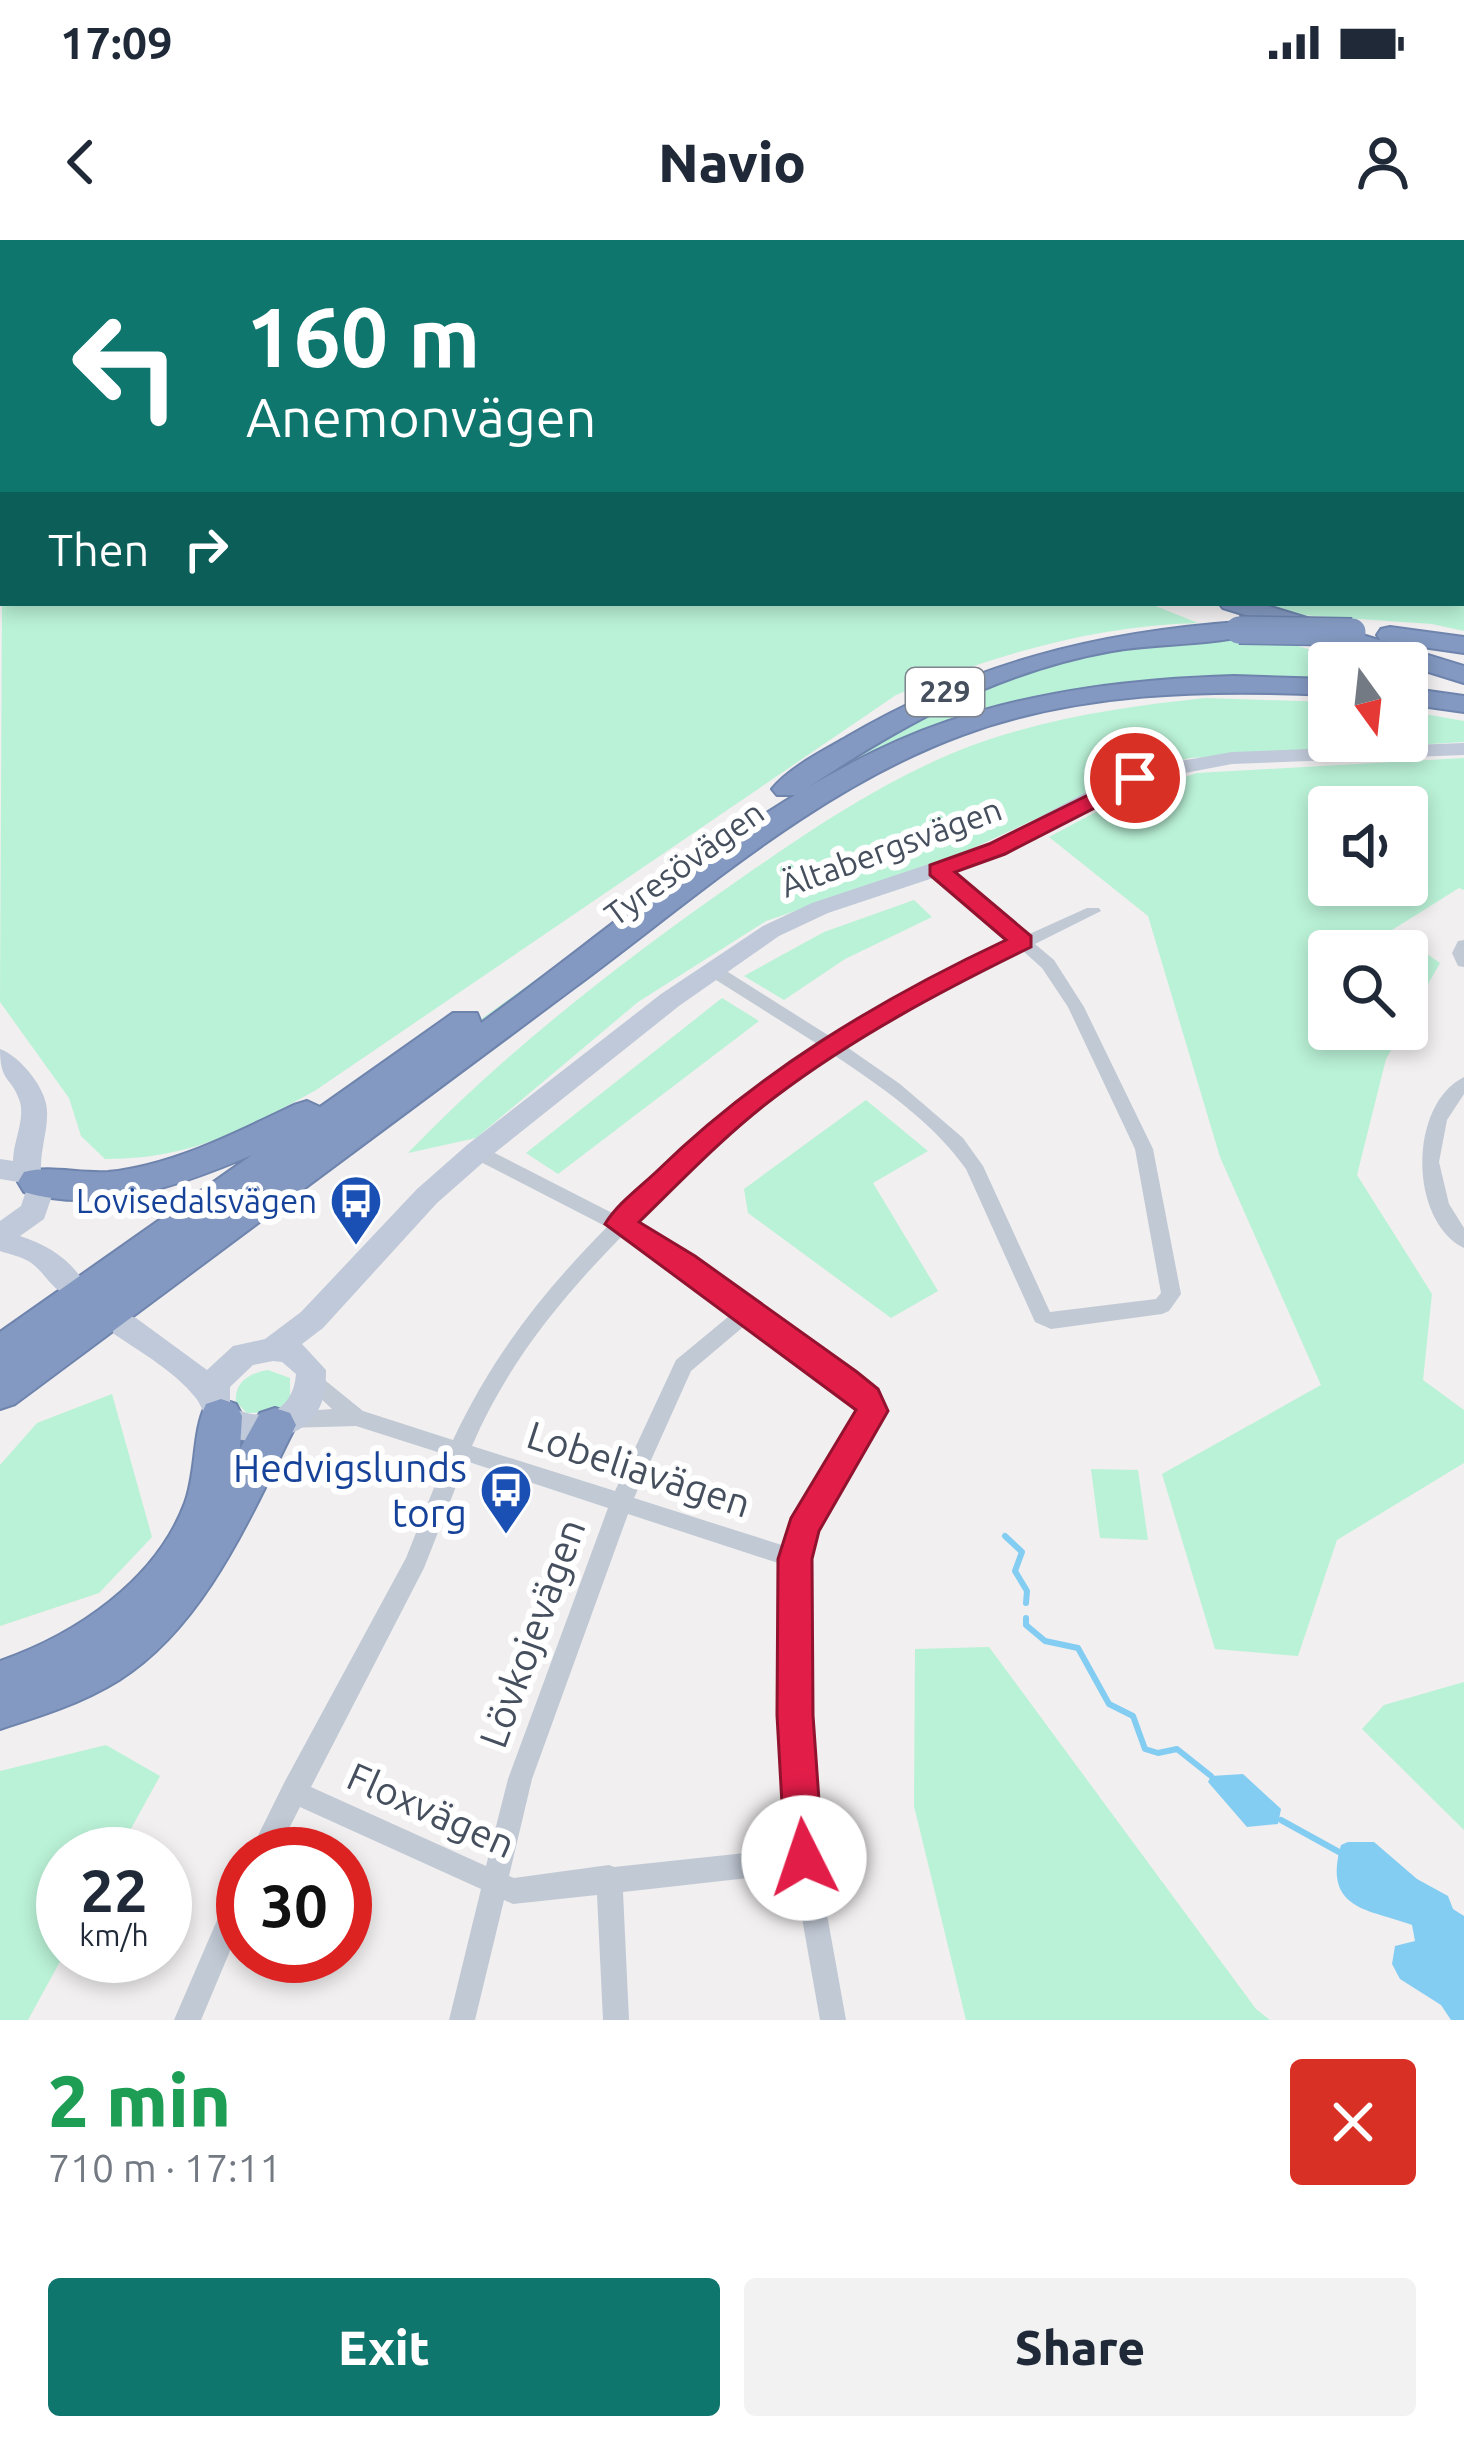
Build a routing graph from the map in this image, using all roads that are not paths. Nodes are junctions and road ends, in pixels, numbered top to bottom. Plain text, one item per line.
1 (1201, 606) edge
2 (1236, 616) edge
3 (1312, 642) edge
4 (1464, 645) edge
5 (1464, 675) edge
6 (1428, 678) edge
7 (1308, 686) edge
8 (1464, 689) edge
9 (1428, 699) edge
10 (1464, 704) edge
11 (1464, 749) edge
12 (938, 870) junction
13 (1093, 911) dead end
14 (1022, 941) junction
15 (1464, 945) edge
16 (1464, 962) edge
17 (711, 969) junction
18 (831, 1046) junction
19 (6, 1064) edge
20 (391, 1074) junction
21 (1464, 1083) edge
22 (477, 1153) junction
23 (0, 1158) edge
24 (24, 1184) edge
25 (620, 1224) junction
26 (0, 1237) edge
27 (1464, 1241) edge
28 (38, 1253) junction
29 (374, 1257) junction
30 (71, 1285) dead end
31 (133, 1307) junction
32 (749, 1311) junction
33 (161, 1349) junction
34 (258, 1352) junction
35 (0, 1354) edge
36 (313, 1376) junction
37 (0, 1392) edge
38 (217, 1405) junction
39 (356, 1417) junction
40 (0, 1422) edge
41 (282, 1422) junction
42 (460, 1448) junction
43 (621, 1502) junction
44 (795, 1559) junction
45 (0, 1682) edge
46 (0, 1707) edge
47 (293, 1791) junction
48 (275, 1827) edge
49 (804, 1858) junction
50 (610, 1878) junction
51 (492, 1882) junction
52 (216, 1954) edge
53 (188, 2020) edge
54 (462, 2020) edge
55 (616, 2020) edge
56 (833, 2020) edge

1 - 3 highway
2 - 4 highway, Tyresövägen / 229, bridge
2 - 5 highway
2 - 20 highway, Tyresövägen / 229
6 - 8 highway
7 - 31 highway, Tyresövägen / 229
9 - 10 highway
11 - 12 street, Ältabergsvägen
12 - 14 street
12 - 17 street, Ältabergsvägen
13 - 14 street
14 - 18 street
14 - 18 street
15 - 16 street
17 - 18 street
17 - 22 street, Ältabergsvägen
18 - 25 street
19 - 23 street
19 - 24 street
20 - 24 highway
20 - 35 highway, Tyresövägen / 229
21 - 27 street
22 - 25 street
22 - 29 street, Ältabergsvägen
24 - 26 street
24 - 28 street
25 - 32 street
25 - 42 street
26 - 28 street
28 - 30 street
29 - 34 street, Ältabergsvägen
29 - 36 street, Ältabergsvägen
31 - 33 street
31 - 37 highway, Tyresövägen / 229
31 - 40 highway
32 - 43 street, Lövkojevägen
32 - 44 street
33 - 34 street
33 - 38 street
34 - 36 street
34 - 38 street
36 - 39 street
36 - 41 street
38 - 41 street
38 - 45 highway
39 - 41 street
39 - 42 street
41 - 46 highway
42 - 43 street, Lobeliavägen
42 - 47 street
43 - 44 street, Lobeliavägen
43 - 51 street, Lövkojevägen
44 - 49 street
47 - 48 street
47 - 51 street, Floxvägen
49 - 50 street, Floxvägen
49 - 56 street
50 - 51 street, Floxvägen
50 - 55 street
51 - 54 street, Lövkojevägen
52 - 53 street

